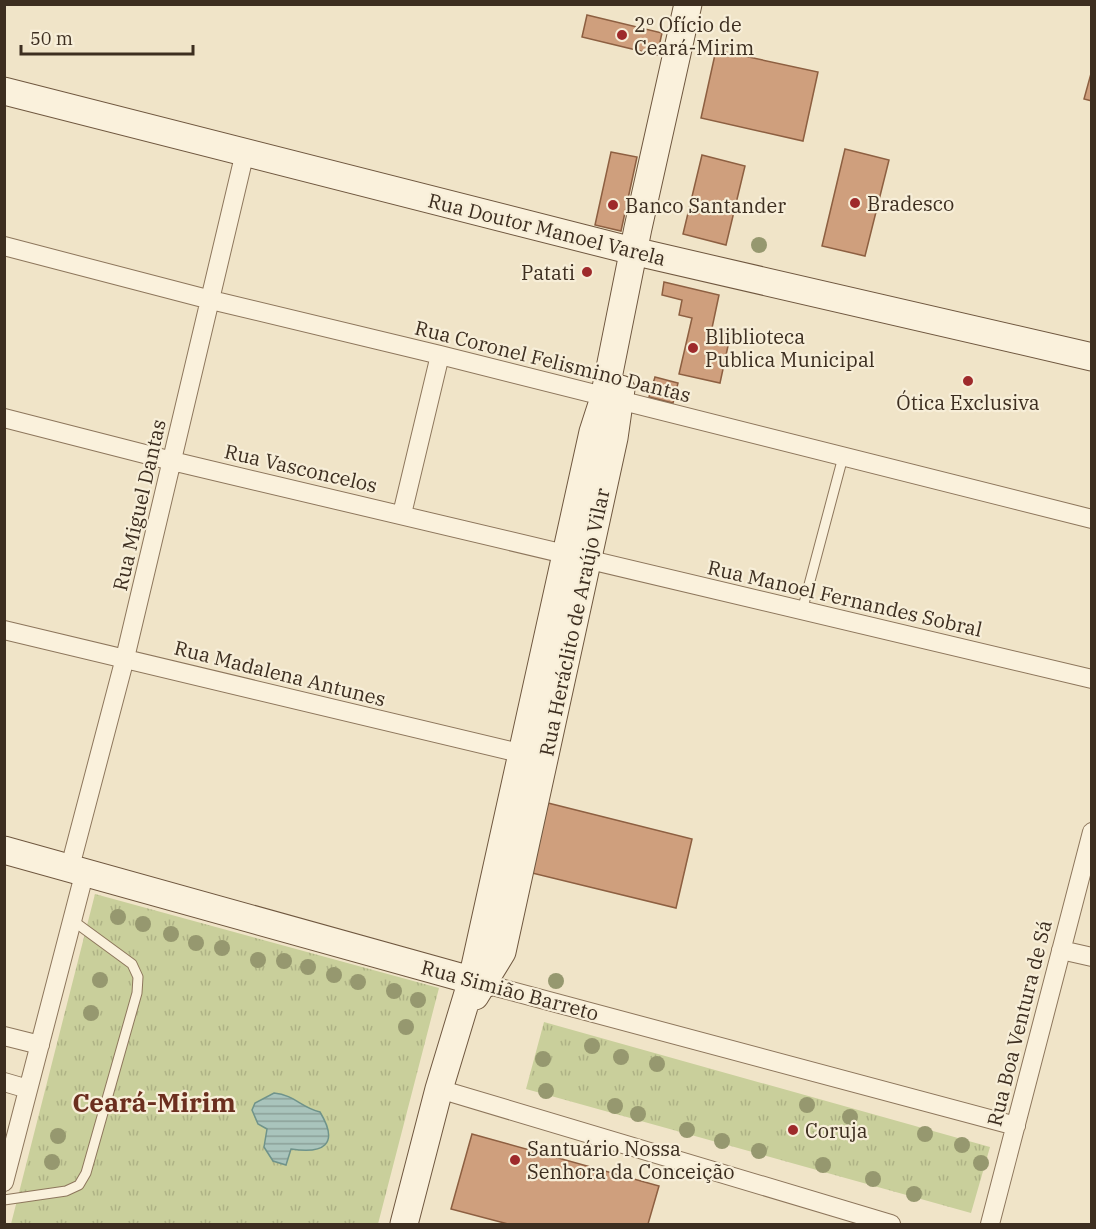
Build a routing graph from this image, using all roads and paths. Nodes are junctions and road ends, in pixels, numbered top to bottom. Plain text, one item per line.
1 (688, 4) edge
2 (701, 4) edge
3 (4, 91) edge
4 (246, 152) junction
5 (4, 246) edge
6 (641, 253) junction
7 (211, 300) junction
8 (440, 355) junction
9 (1092, 357) edge
10 (611, 399) junction
11 (4, 418) edge
12 (843, 457) junction
13 (172, 461) junction
14 (402, 514) junction
15 (1092, 519) edge
16 (577, 558) junction
17 (802, 611) junction
18 (4, 630) edge
19 (125, 658) junction
20 (1092, 679) edge
21 (533, 757) junction
22 (1092, 832) edge
23 (4, 850) edge
24 (77, 869) junction
25 (72, 920) junction
26 (1061, 950) junction
27 (1092, 957) edge
28 (478, 982) junction
29 (4, 1036) edge
30 (40, 1045) junction
31 (4, 1082) edge
32 (28, 1089) junction
33 (439, 1089) junction
34 (1016, 1125) junction
35 (4, 1182) edge
36 (4, 1200) edge
37 (405, 1224) edge
38 (891, 1224) edge
39 (990, 1224) edge

1 - 6 main road
2 - 6 main road
3 - 4 main road, Rua Doutor Manoel Varela
4 - 6 main road, Rua Doutor Manoel Varela
4 - 7 street, Rua Miguel Dantas
5 - 7 street, Rua Coronel Felismino Dantas
6 - 9 main road, Rua Doutor Manoel Varela
6 - 10 main road, Rua Heráclito de Araújo Vilar
7 - 8 street, Rua Coronel Felismino Dantas
7 - 13 street, Rua Miguel Dantas
8 - 10 street, Rua Coronel Felismino Dantas
8 - 14 street
10 - 12 street, Rua Coronel Felismino Dantas
10 - 16 main road, Rua Heráclito de Araújo Vilar
11 - 13 street, Rua Vasconcelos
12 - 15 street, Rua Coronel Felismino Dantas
12 - 17 lane
13 - 14 street, Rua Vasconcelos
13 - 19 street, Rua Miguel Dantas
14 - 16 street, Rua Vasconcelos
16 - 17 street, Rua Manoel Fernandes Sobral
16 - 21 main road, Rua Heráclito de Araújo Vilar
17 - 20 street, Rua Manoel Fernandes Sobral
18 - 19 street, Rua Madalena Antunes
19 - 21 street, Rua Madalena Antunes
19 - 24 street, Rua Miguel Dantas
21 - 28 main road, Rua Heráclito de Araújo Vilar
22 - 26 street, Rua Boa Ventura de Sá
23 - 24 main road, Rua Simião Barreto
24 - 25 street, Rua Miguel Dantas
24 - 28 main road, Rua Simião Barreto
25 - 30 street, Rua Miguel Dantas
25 - 36 lane
26 - 27 street
26 - 34 street, Rua Boa Ventura de Sá
28 - 33 main road, Rua Heráclito de Araújo Vilar
28 - 34 street, Rua Simião Barreto
29 - 30 street
30 - 32 street, Rua Miguel Dantas
31 - 32 street
32 - 35 street, Rua Miguel Dantas
33 - 37 main road, Rua Heráclito de Araújo Vilar
33 - 38 street
34 - 39 street, Rua Boa Ventura de Sá

